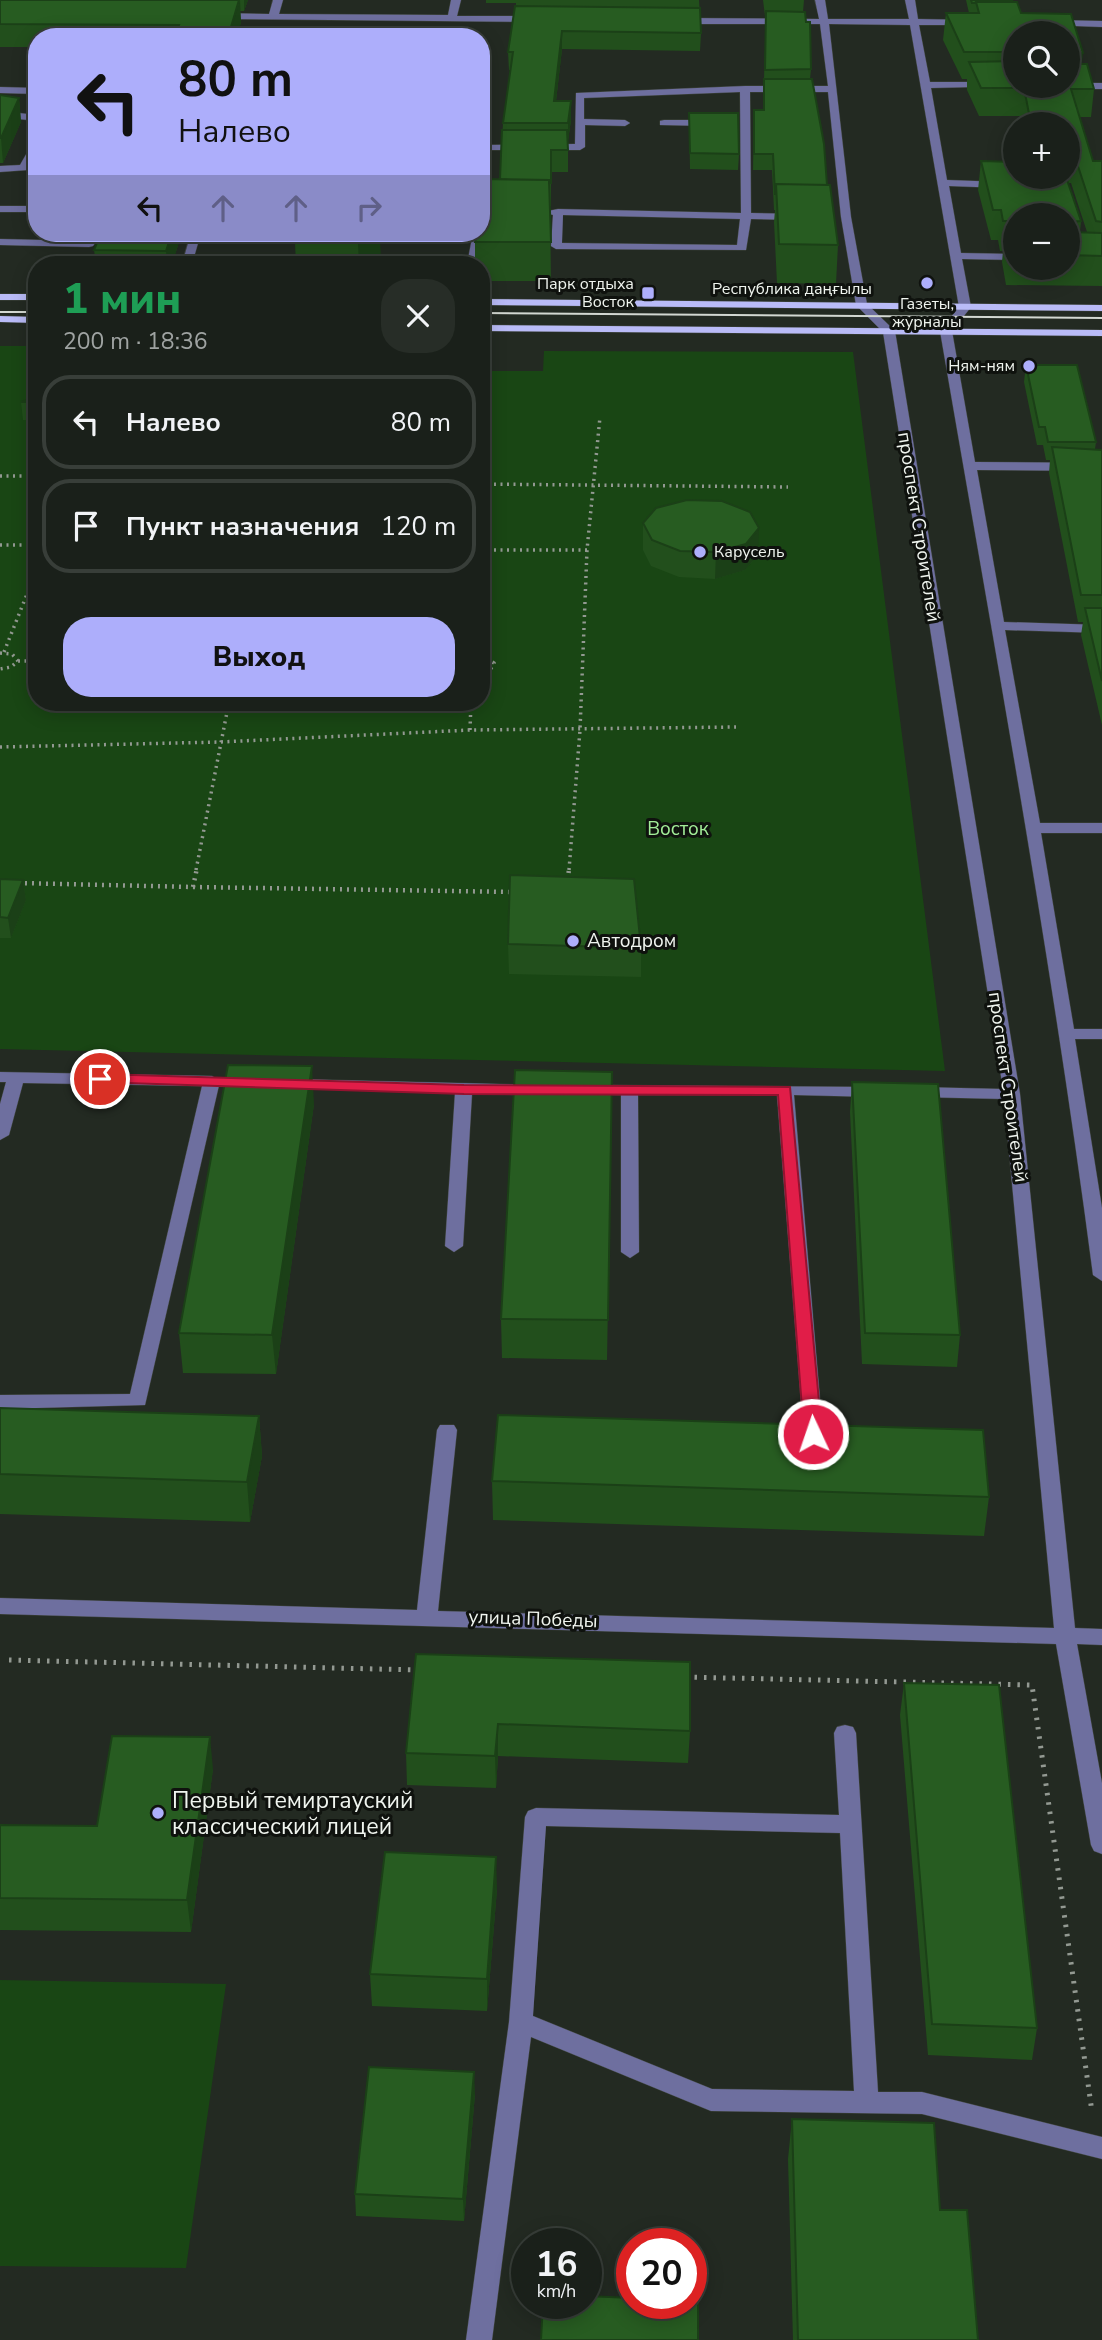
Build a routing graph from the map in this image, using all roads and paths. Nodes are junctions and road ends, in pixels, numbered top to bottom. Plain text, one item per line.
1 (278, 0) edge
2 (456, 0) edge
3 (820, 0) edge
4 (910, 0) edge
5 (204, 16) edge
6 (273, 17) junction
7 (452, 19) junction
8 (548, 20) edge
9 (672, 21) edge
10 (823, 22) junction
11 (916, 22) junction
12 (982, 23) edge
13 (1080, 24) edge
14 (1102, 24) edge
15 (926, 85) junction
16 (1003, 85) edge
17 (1080, 86) edge
18 (1102, 86) edge
19 (745, 89) junction
20 (833, 89) junction
21 (0, 90) edge
22 (28, 90) edge
23 (0, 114) edge
24 (28, 117) edge
25 (579, 122) junction
26 (625, 123) dead end
27 (664, 123) dead end
28 (718, 123) edge
29 (732, 123) edge
30 (745, 123) junction
31 (490, 147) edge
32 (28, 160) edge
33 (24, 167) junction
34 (28, 168) edge
35 (0, 169) edge
36 (943, 183) junction
37 (1003, 185) edge
38 (0, 209) edge
39 (28, 209) edge
40 (490, 209) edge
41 (495, 211) edge
42 (532, 212) edge
43 (558, 212) junction
44 (746, 216) junction
45 (808, 217) edge
46 (833, 217) edge
47 (846, 217) junction
48 (0, 242) edge
49 (90, 242) edge
50 (956, 256) junction
51 (1003, 257) edge
52 (0, 297) edge
53 (28, 297) edge
54 (490, 302) edge
55 (862, 305) junction
56 (965, 307) junction
57 (1102, 308) edge
58 (0, 320) edge
59 (28, 320) edge
60 (490, 328) edge
61 (888, 331) junction
62 (946, 331) junction
63 (1102, 333) edge
64 (600, 417) dead end
65 (971, 466) junction
66 (1102, 467) edge
67 (0, 476) edge
68 (28, 476) edge
69 (490, 484) edge
70 (788, 486) dead end
71 (595, 487) junction
72 (0, 545) edge
73 (28, 545) edge
74 (490, 550) edge
75 (587, 550) junction
76 (28, 590) edge
77 (999, 626) junction
78 (1102, 629) edge
79 (2, 652) edge
80 (18, 661) junction
81 (28, 661) edge
82 (0, 669) edge
83 (227, 711) edge
84 (471, 711) edge
85 (736, 727) dead end
86 (470, 730) junction
87 (580, 730) junction
88 (220, 742) junction
89 (0, 747) edge
90 (1033, 828) junction
91 (1102, 828) edge
92 (14, 883) edge
93 (193, 887) junction
94 (525, 892) edge
95 (567, 893) edge
96 (1066, 1034) junction
97 (1102, 1034) edge
98 (8, 1077) edge
99 (278, 1083) edge
100 (464, 1090) junction
101 (629, 1090) junction
102 (785, 1090) junction
103 (1012, 1094) junction
104 (0, 1135) edge
105 (1095, 1170) edge
106 (454, 1245) dead end
107 (631, 1252) dead end
108 (1102, 1275) edge
109 (0, 1402) edge
110 (447, 1430) dead end
111 (786, 1433) edge
112 (0, 1606) edge
113 (427, 1616) junction
114 (1065, 1635) junction
115 (1102, 1637) edge
116 (9, 1660) dead end
117 (424, 1670) edge
118 (673, 1676) edge
119 (845, 1733) dead end
120 (850, 1824) junction
121 (1102, 1845) edge
122 (521, 2022) junction
123 (866, 2102) junction
124 (1099, 2148) edge
125 (479, 2340) edge

1 - 6 street
2 - 7 street
3 - 10 street
4 - 11 street
5 - 6 street
6 - 7 street
7 - 8 street
9 - 10 street
10 - 11 street
10 - 20 street
11 - 12 street
11 - 15 street
13 - 14 street
15 - 16 street
15 - 36 street
17 - 18 street
19 - 20 street
19 - 25 street
19 - 30 street
20 - 47 street
21 - 22 street
23 - 24 street
25 - 26 street
25 - 31 street
27 - 28 street
29 - 30 street
30 - 44 street
32 - 33 street
33 - 34 street
33 - 35 street
36 - 37 street
36 - 50 street
38 - 39 street
40 - 41 street
42 - 43 street
43 - 44 street
43 - 44 street
44 - 45 street
46 - 47 street
47 - 55 street
48 - 49 street
50 - 51 street
50 - 56 street
52 - 53 main road
54 - 55 main road, Республика даңғылы
55 - 56 main road, Республика даңғылы
55 - 61 street
56 - 57 main road, Республика даңғылы
56 - 62 street
58 - 59 main road
60 - 61 main road
61 - 62 main road
61 - 103 street, проспект Строителей
62 - 63 main road
62 - 65 street
64 - 71 path
65 - 66 street
65 - 77 street
67 - 68 path
69 - 71 path
70 - 71 path
71 - 75 path
72 - 73 path
74 - 75 path
75 - 87 path
76 - 79 path
77 - 78 street
77 - 90 street
79 - 80 path
80 - 81 path
80 - 82 path
83 - 88 path
84 - 86 path
85 - 87 path
86 - 87 path
86 - 88 path
87 - 95 path
88 - 89 path
88 - 93 path
90 - 91 street
90 - 96 street
92 - 93 path
93 - 94 path
96 - 97 street
96 - 105 street
98 - 104 street
98 - 109 street
99 - 100 street
100 - 101 street
100 - 106 street
101 - 102 street
101 - 107 street
102 - 103 street
102 - 111 street
103 - 114 street, проспект Строителей
105 - 108 street
110 - 113 street
112 - 113 street, улица Победы
113 - 114 street, улица Победы
114 - 115 street, улица Победы
114 - 121 street, проспект Строителей
116 - 117 path
118 - 124 path
119 - 120 street
120 - 122 street
120 - 123 street
122 - 123 street
122 - 125 street
123 - 124 street

